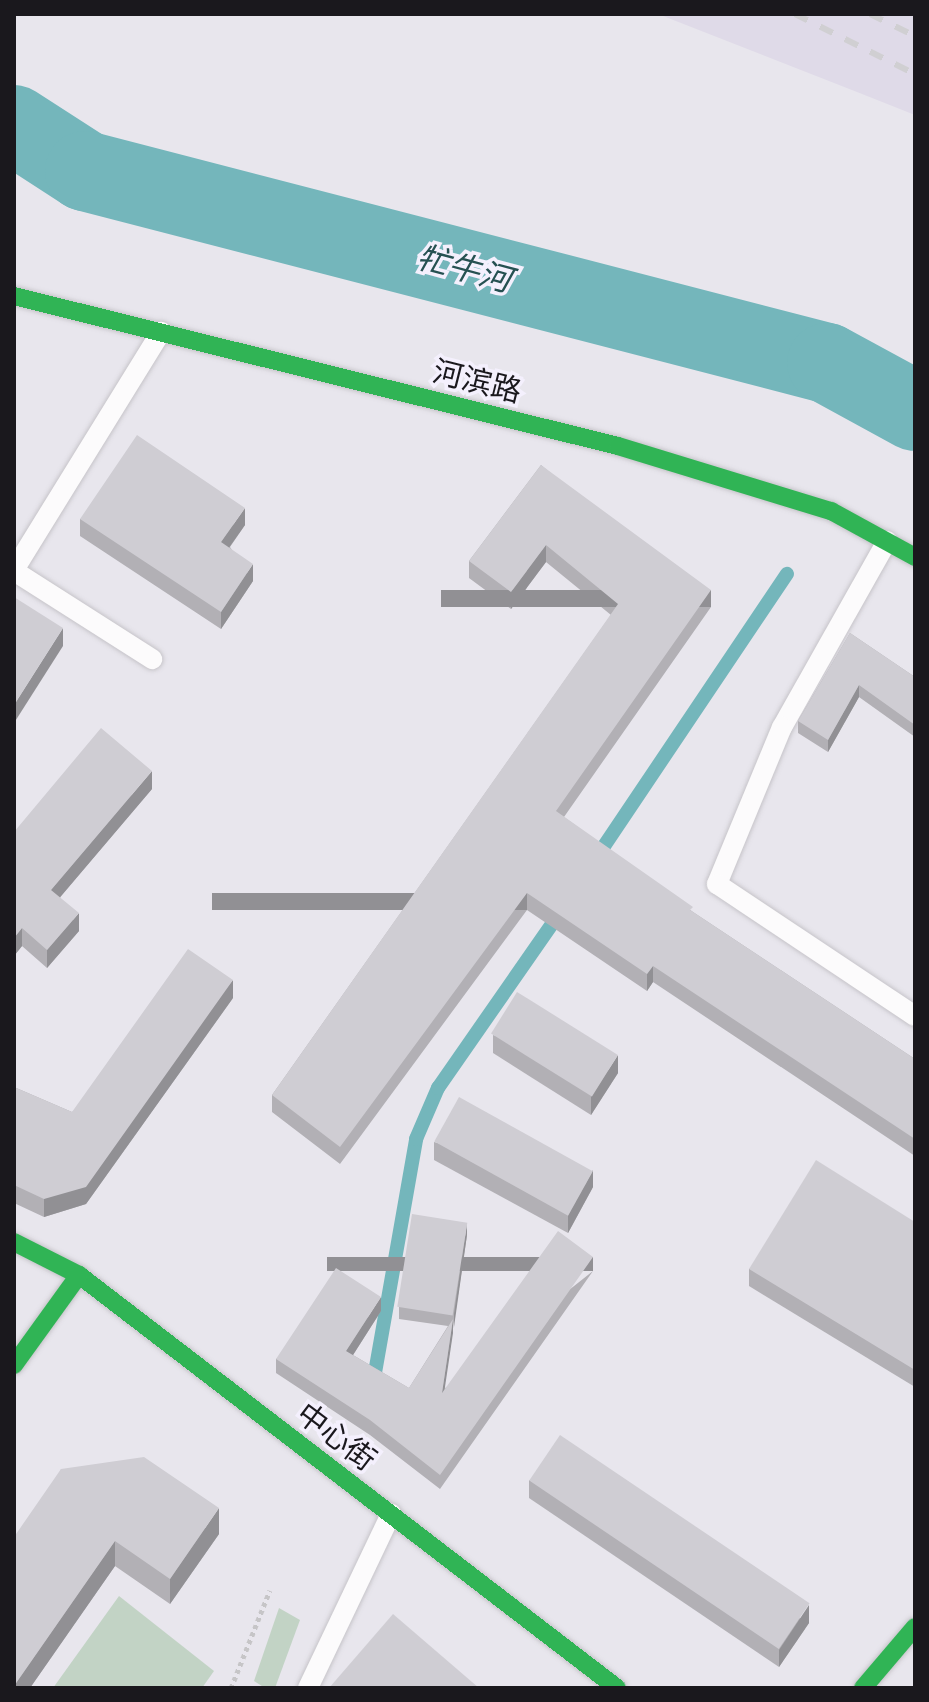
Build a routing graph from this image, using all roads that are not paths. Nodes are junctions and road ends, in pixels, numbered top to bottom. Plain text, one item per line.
1 (14, 296) edge
2 (161, 332) junction
3 (887, 541) junction
4 (915, 557) edge
5 (14, 571) edge
6 (152, 659) dead end
7 (915, 1016) edge
8 (14, 1242) edge
9 (79, 1275) junction
10 (14, 1365) edge
11 (391, 1514) junction
12 (915, 1627) edge
13 (308, 1688) edge
14 (617, 1688) edge
15 (863, 1688) edge

1 - 2 street, 河滨路
2 - 3 street, 河滨路
2 - 5 lane
3 - 4 street, 河滨路
3 - 7 lane
5 - 6 lane
8 - 9 street, 中心街
9 - 10 street
9 - 11 street, 中心街
11 - 13 lane
11 - 14 street, 中心街
12 - 15 street

